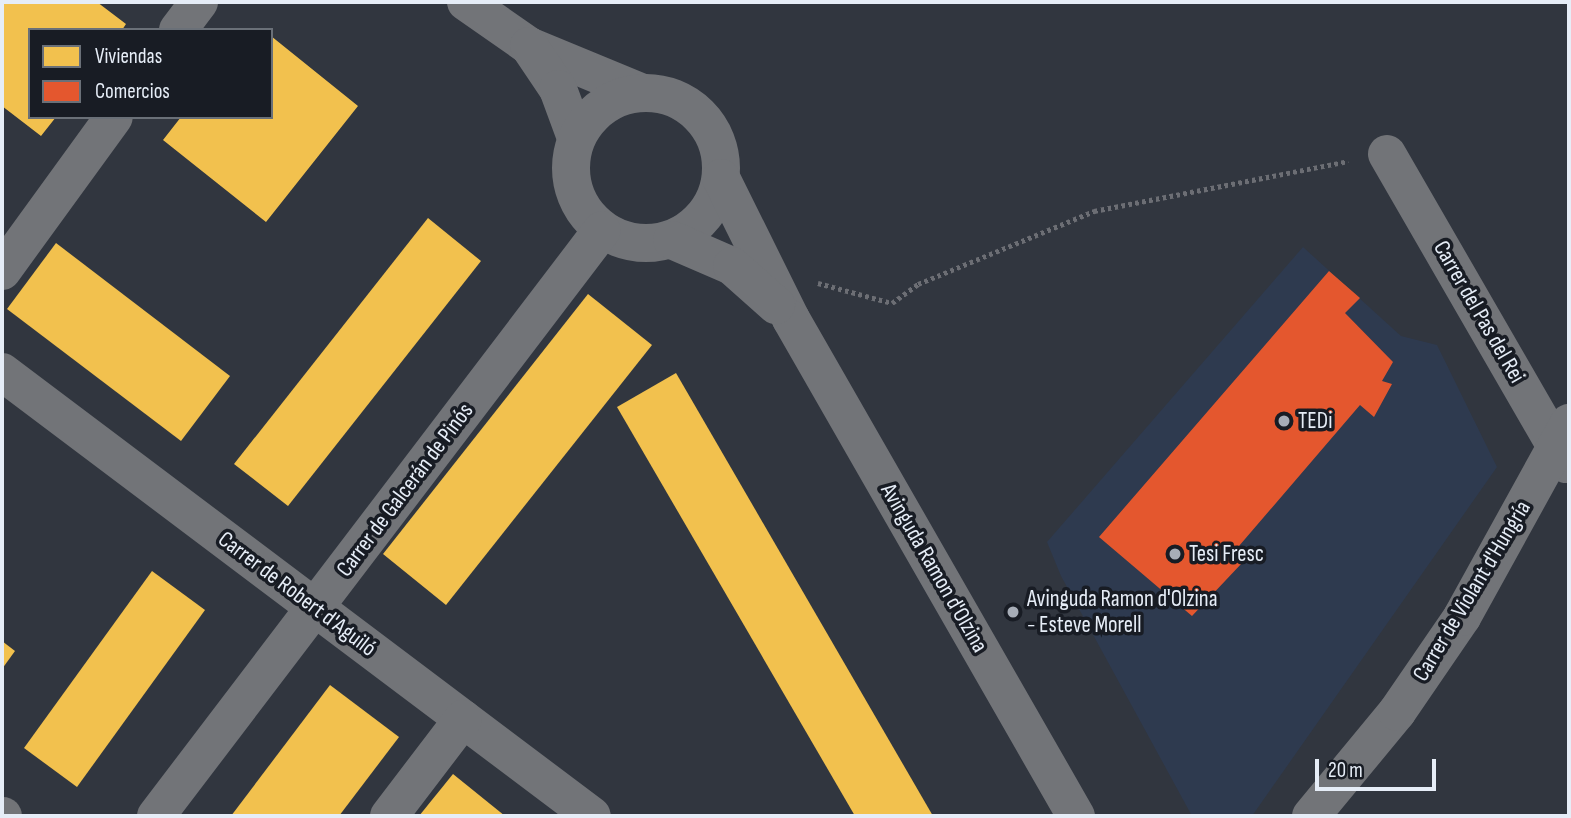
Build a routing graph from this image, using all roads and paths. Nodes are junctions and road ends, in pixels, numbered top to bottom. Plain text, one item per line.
1 (199, 2) edge
2 (466, 2) edge
3 (180, 28) edge
4 (529, 46) junction
5 (640, 92) junction
6 (113, 119) edge
7 (576, 138) junction
8 (1387, 153) joint
9 (722, 178) junction
10 (602, 230) junction
11 (672, 240) junction
12 (2, 271) edge
13 (814, 281) dead end
14 (791, 318) junction
15 (2, 372) edge
16 (1565, 446) edge
17 (315, 608) junction
18 (463, 719) junction
19 (156, 816) edge
20 (389, 816) edge
21 (592, 816) edge
22 (1076, 816) edge
23 (1311, 816) edge

1 - 3 street
2 - 4 street
4 - 5 street
4 - 7 street
5 - 7 street
5 - 9 street
6 - 12 street
7 - 10 street
8 - 13 path
8 - 16 street, Carrer del Pas del Rei
9 - 11 street
9 - 14 street, Avinguda Ramon d'Olzina
10 - 11 street
10 - 17 street, Carrer de Galcerán de Pinós
11 - 14 street, Avinguda Ramon d'Olzina
14 - 22 street, Avinguda Ramon d'Olzina
15 - 17 street, Carrer de Robert d'Aguiló
16 - 23 street, Carrer de Violant d'Hungría
17 - 18 street, Carrer de Robert d'Aguiló
17 - 19 street, Carrer de Galcerán de Pinós
18 - 20 street
18 - 21 street, Carrer de Robert d'Aguiló

